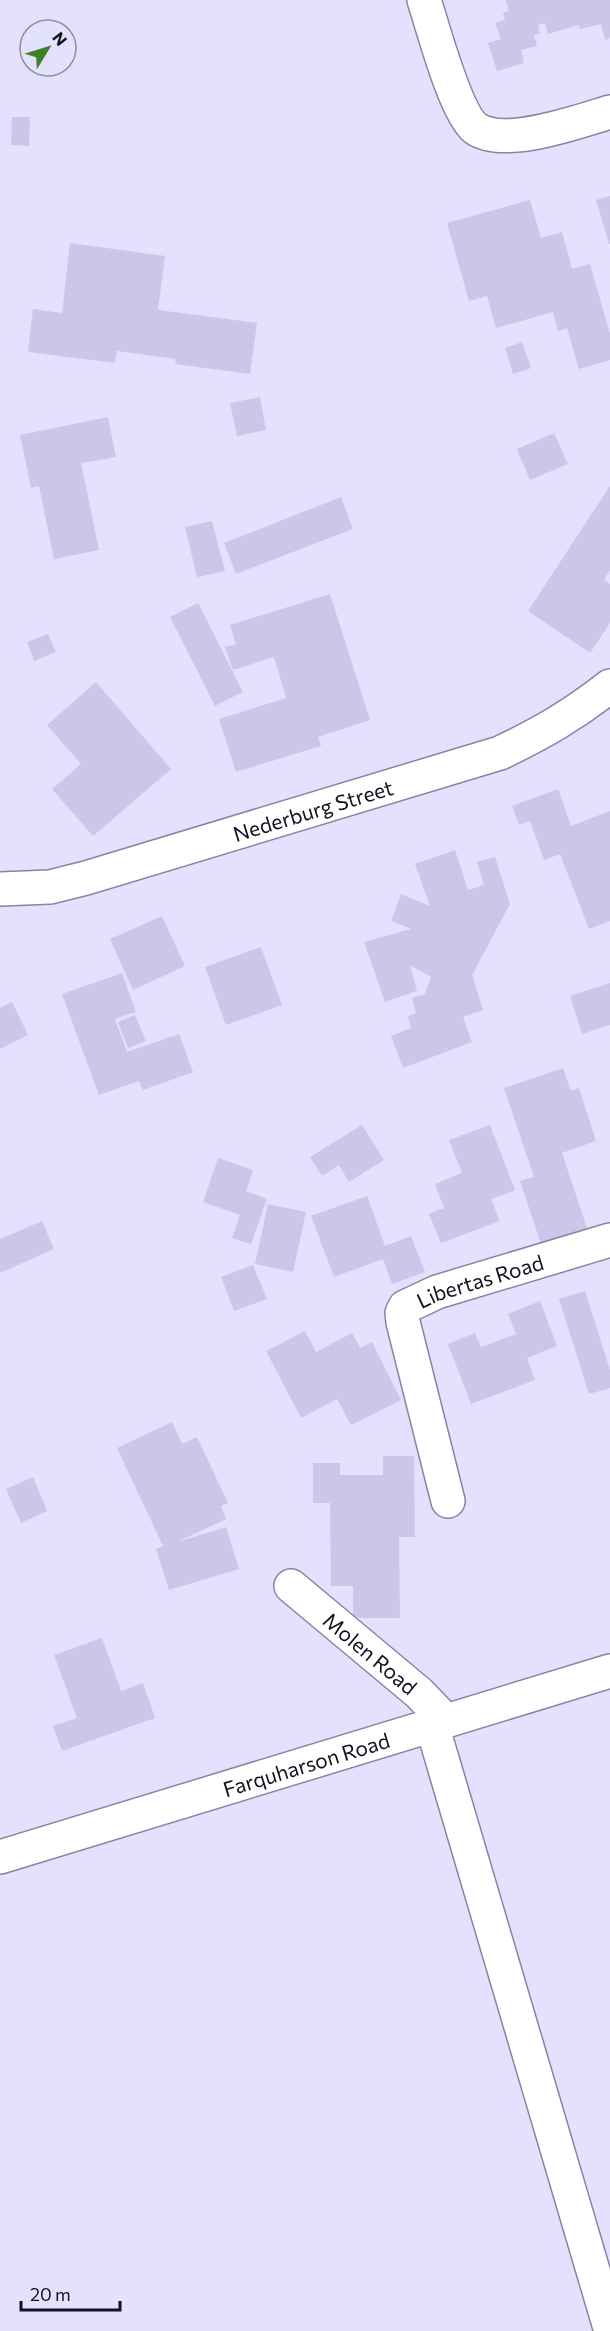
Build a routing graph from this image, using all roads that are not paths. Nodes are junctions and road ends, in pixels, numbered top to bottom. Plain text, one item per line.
1 (424, 0) edge
2 (610, 112) edge
3 (610, 686) edge
4 (0, 889) edge
5 (610, 1240) edge
6 (448, 1501) dead end
7 (291, 1586) dead end
8 (610, 1671) edge
9 (439, 1723) junction
10 (0, 1857) edge
11 (610, 2328) edge

1 - 2 street
3 - 4 street, Nederburg Street
5 - 6 street, Libertas Road
7 - 9 street, Molen Road
8 - 9 street, Farquharson Road
9 - 10 street, Farquharson Road
9 - 11 street

